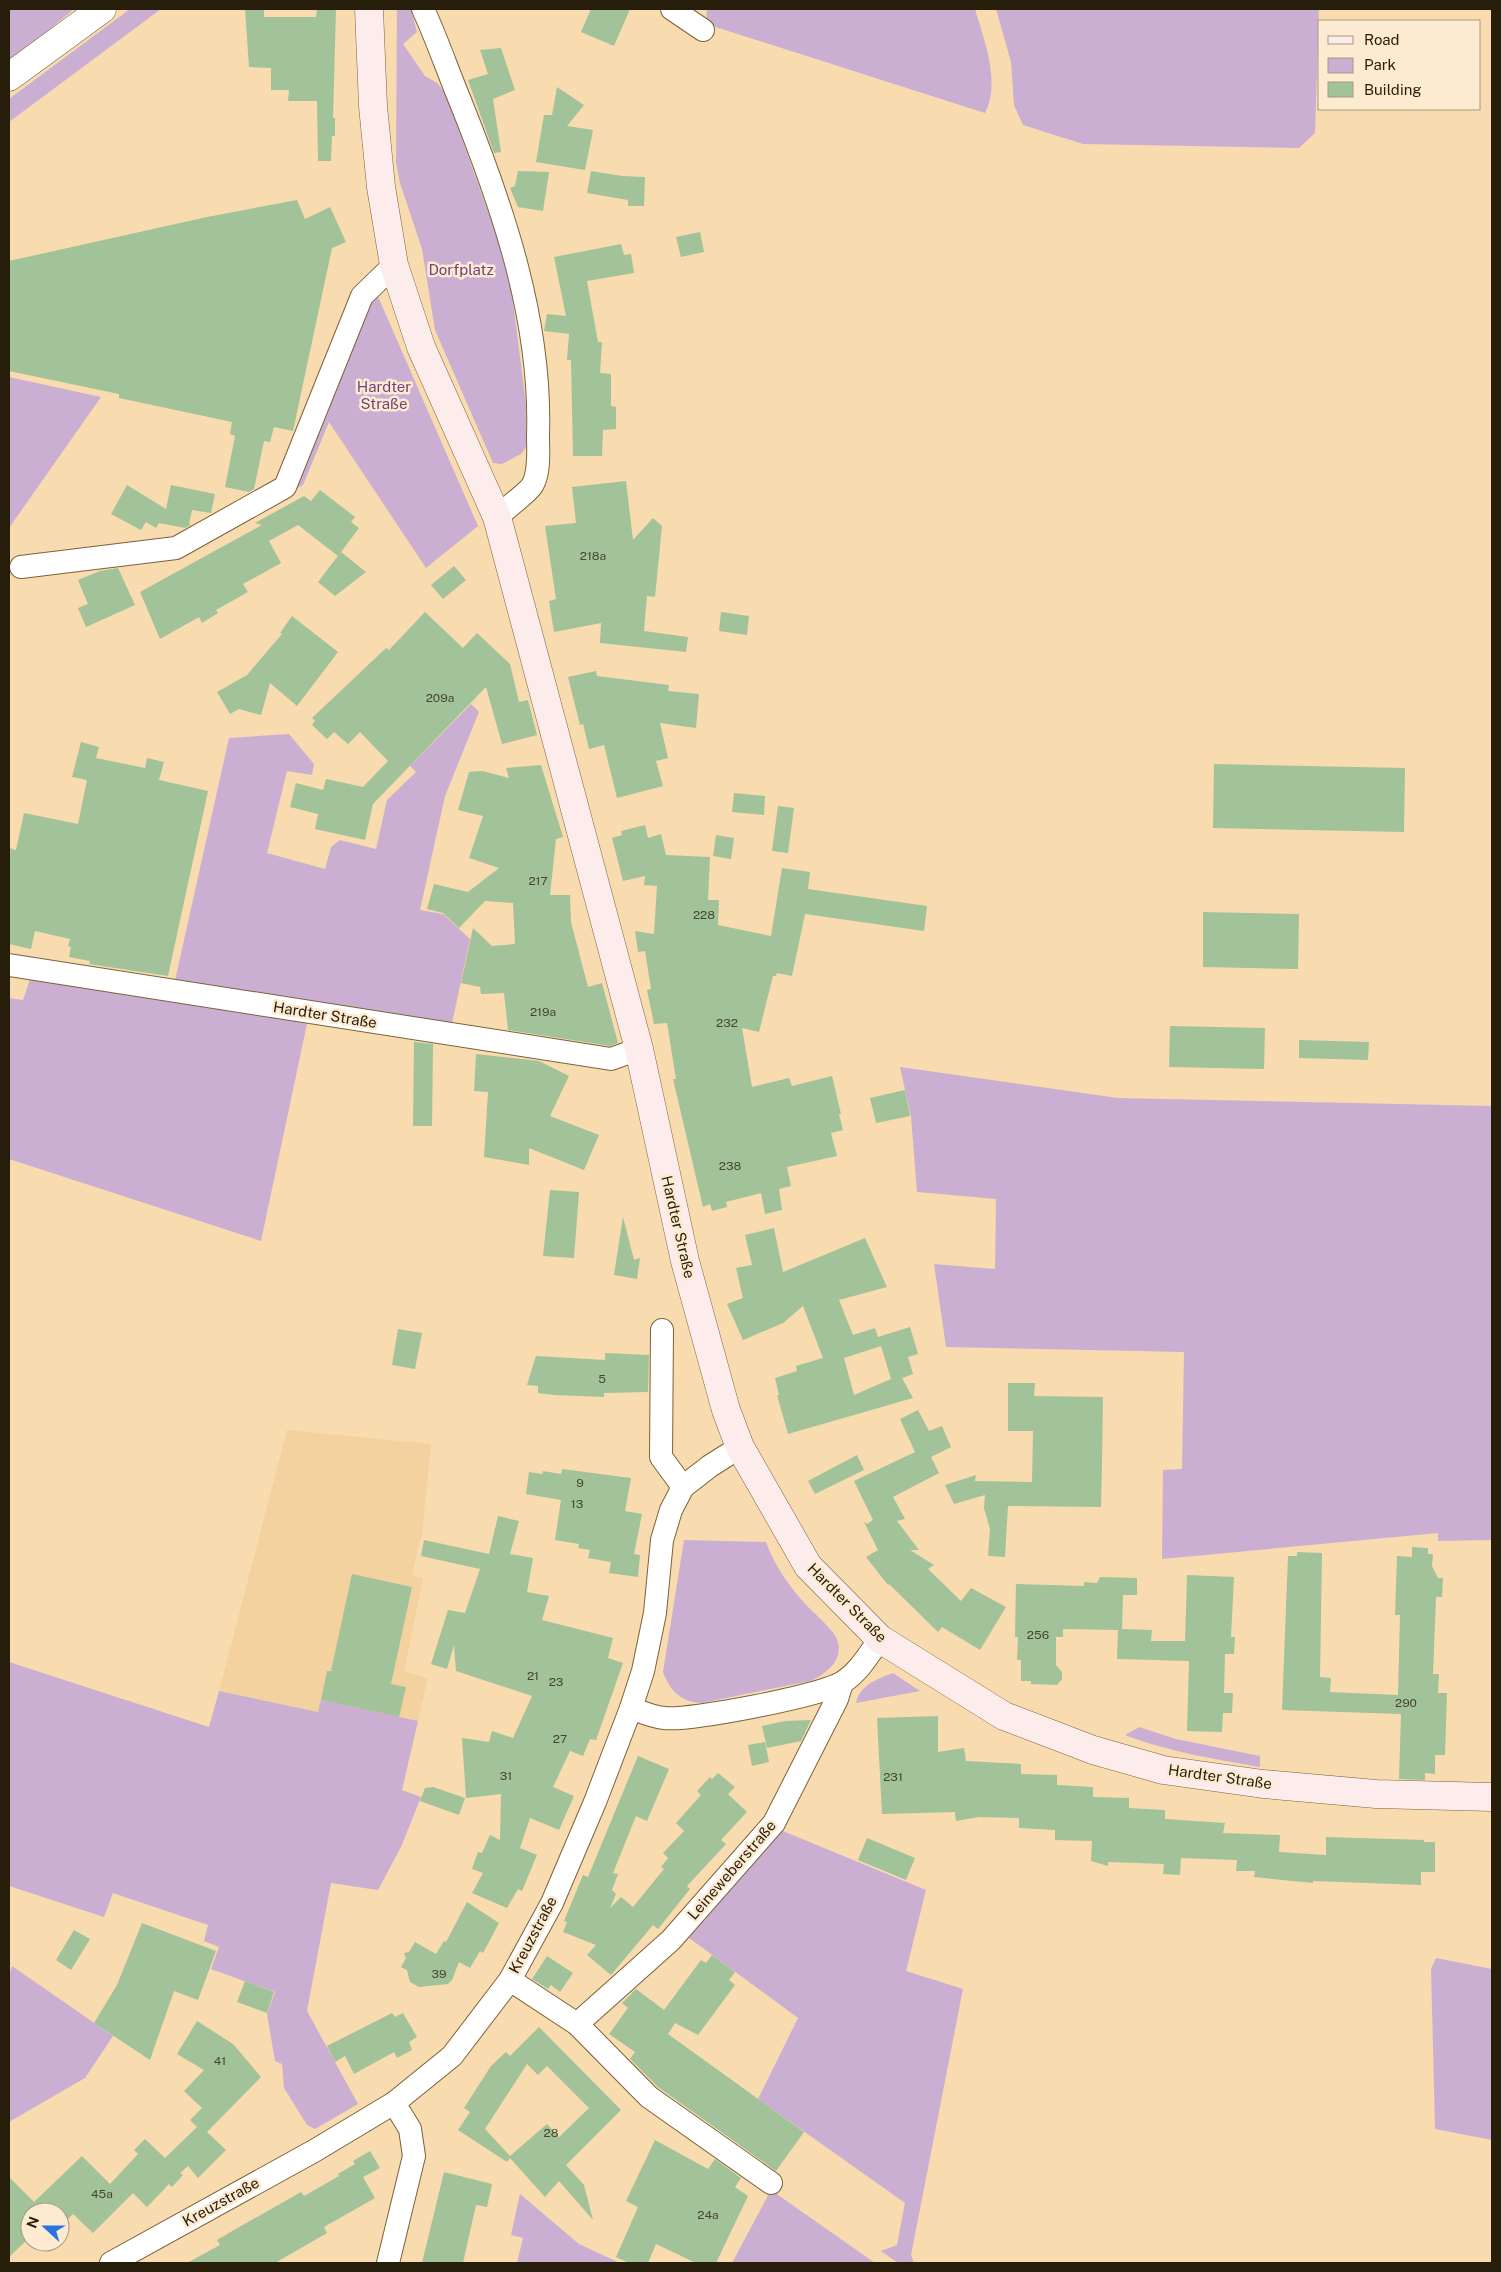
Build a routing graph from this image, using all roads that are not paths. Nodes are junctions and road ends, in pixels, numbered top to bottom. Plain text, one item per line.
1 (102, 9) edge
2 (370, 9) edge
3 (423, 9) edge
4 (672, 9) edge
5 (703, 30) dead end
6 (9, 77) edge
7 (394, 265) junction
8 (497, 517) junction
9 (21, 567) dead end
10 (9, 965) edge
11 (639, 1049) junction
12 (662, 1330) dead end
13 (740, 1447) junction
14 (683, 1487) junction
15 (880, 1639) junction
16 (842, 1683) junction
17 (631, 1708) junction
18 (1492, 1797) edge
19 (510, 1980) junction
20 (577, 2024) junction
21 (394, 2103) junction
22 (771, 2183) dead end
23 (111, 2263) edge
24 (388, 2263) edge

1 - 6 street
2 - 7 main road, Hardter Straße
3 - 8 street
4 - 5 street
7 - 8 main road, Hardter Straße
7 - 9 street
8 - 11 main road, Hardter Straße
10 - 11 street, Hardter Straße
11 - 13 main road, Hardter Straße
12 - 14 street
13 - 14 street, Kreuzstraße
13 - 15 main road, Hardter Straße
14 - 17 street, Kreuzstraße
15 - 16 street, Leineweberstraße
15 - 18 main road, Hardter Straße
16 - 17 street, Leineweberstraße
16 - 20 street, Leineweberstraße
17 - 19 street, Kreuzstraße
19 - 20 street
19 - 21 street, Kreuzstraße
20 - 22 street
21 - 23 street, Kreuzstraße
21 - 24 street

